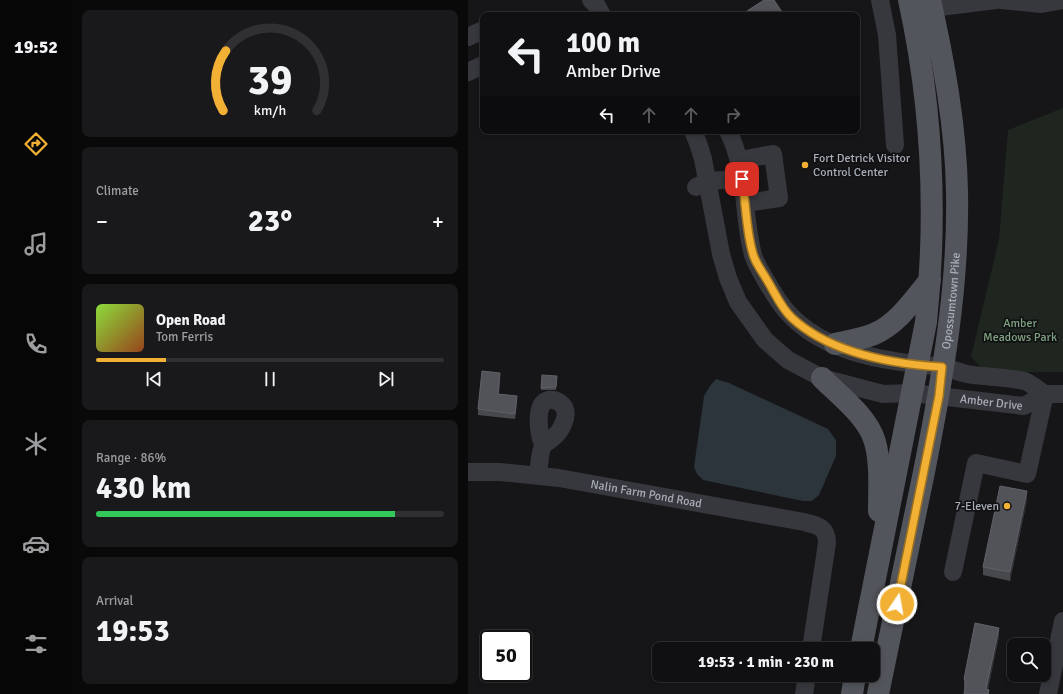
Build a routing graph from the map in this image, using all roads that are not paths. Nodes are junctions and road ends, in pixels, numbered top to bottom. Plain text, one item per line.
1 (590, 0) edge
2 (880, 0) edge
3 (909, 0) edge
4 (996, 0) edge
5 (1001, 0) edge
6 (1063, 0) edge
7 (931, 4) edge
8 (600, 12) edge
9 (480, 31) edge
10 (468, 37) edge
11 (480, 66) edge
12 (468, 72) edge
13 (694, 134) edge
14 (729, 134) edge
15 (895, 145) dead end
16 (740, 160) junction
17 (742, 179) junction
18 (702, 184) junction
19 (746, 203) junction
20 (930, 280) junction
21 (835, 344) junction
22 (918, 366) junction
23 (942, 367) junction
24 (822, 378) junction
25 (912, 393) junction
26 (1045, 394) junction
27 (1063, 394) edge
28 (939, 396) junction
29 (543, 445) dead end
30 (468, 472) edge
31 (538, 475) junction
32 (881, 549) junction
33 (953, 572) dead end
34 (1063, 621) edge
35 (812, 642) edge
36 (862, 642) edge
37 (1058, 664) edge
38 (806, 682) edge
39 (854, 682) edge
40 (804, 694) edge
41 (852, 694) edge
42 (878, 694) edge
43 (1048, 694) edge

1 - 8 street
2 - 15 street
3 - 20 main road, Opossumtown Pike
4 - 7 street
5 - 6 street
7 - 23 main road, Opossumtown Pike
9 - 10 street
11 - 12 street
13 - 18 street, Amber Drive
14 - 16 street, Amber Drive
16 - 17 street, Amber Drive
16 - 19 street
17 - 18 street
17 - 19 street, Amber Drive
18 - 24 street, Amber Drive
19 - 21 street, Amber Drive
20 - 21 main road
20 - 22 main road, Opossumtown Pike
21 - 22 street, Amber Drive
22 - 23 street, Amber Drive
22 - 25 main road, Opossumtown Pike
23 - 26 street, Amber Drive
23 - 28 main road, Opossumtown Pike
24 - 25 street, Amber Drive
24 - 32 main road
25 - 28 street, Amber Drive
25 - 32 main road, Opossumtown Pike
26 - 27 street, Amber Drive
26 - 28 street, Amber Drive
26 - 33 street
28 - 42 main road, Opossumtown Pike
29 - 31 street
30 - 31 street, Nalin Farm Pond Road
31 - 35 street, Nalin Farm Pond Road
32 - 36 main road, Opossumtown Pike
34 - 37 street
37 - 43 street
38 - 40 street
39 - 41 main road

